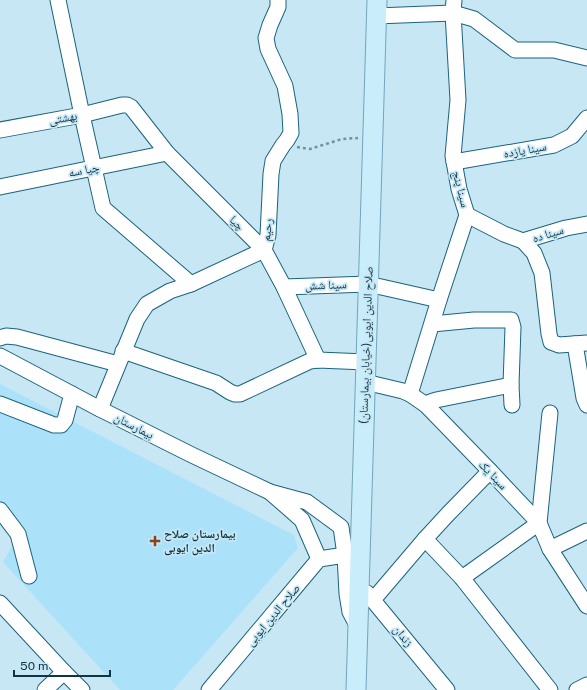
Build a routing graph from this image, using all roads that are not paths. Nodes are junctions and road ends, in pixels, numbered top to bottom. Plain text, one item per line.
1 (58, 0) edge
2 (278, 0) edge
3 (454, 7) edge
4 (376, 8) edge
5 (587, 58) edge
6 (126, 105) joint
7 (82, 115) junction
8 (587, 118) edge
9 (0, 130) edge
10 (167, 153) junction
11 (454, 162) junction
12 (93, 168) junction
13 (0, 187) edge
14 (467, 215) junction
15 (587, 224) edge
16 (523, 241) junction
17 (264, 250) junction
18 (191, 284) junction
19 (368, 284) junction
20 (284, 287) junction
21 (439, 300) junction
22 (432, 324) junction
23 (0, 338) edge
24 (581, 344) edge
25 (0, 356) edge
26 (121, 357) junction
27 (318, 360) junction
28 (366, 362) junction
29 (365, 382) junction
30 (511, 385) junction
31 (72, 394) junction
32 (410, 394) junction
33 (0, 404) edge
34 (426, 405) junction
35 (512, 405) dead end
36 (587, 406) edge
37 (100, 409) junction
38 (550, 413) dead end
39 (490, 471) junction
40 (270, 492) junction
41 (0, 510) edge
42 (539, 523) junction
43 (587, 531) edge
44 (425, 539) junction
45 (550, 549) junction
46 (345, 555) junction
47 (318, 559) junction
48 (29, 576) dead end
49 (462, 578) junction
50 (359, 583) junction
51 (373, 600) junction
52 (0, 603) edge
53 (587, 606) edge
54 (358, 627) junction
55 (64, 672) junction
56 (587, 685) edge
57 (79, 689) edge
58 (45, 690) edge
59 (209, 690) edge
60 (356, 690) edge
61 (447, 690) edge
62 (550, 690) edge
63 (577, 690) edge

1 - 7 street
2 - 17 street, رحیم
3 - 4 street
3 - 5 street
3 - 11 street, سینا پنج
4 - 19 main road, صلاح الدین ایوبی(خیابان بیمارستان)
6 - 7 street, بهشتی
6 - 10 street, چیا
7 - 9 street, بهشتی
7 - 12 street
8 - 11 street, سینا یازده
10 - 12 street, چیا سه
10 - 17 street, چیا
11 - 14 street, سینا پنج
12 - 13 street, چیا سه
12 - 18 street
14 - 16 street, سینا ده
14 - 21 street, سینا پنج
15 - 16 street, سینا ده
16 - 24 street
17 - 18 street, رحیم
17 - 20 street, چیا
18 - 26 street, رحیم
19 - 20 street, سینا شش
19 - 21 street, سینا شش
19 - 28 main road, صلاح الدین ایوبی(خیابان بیمارستان)
20 - 27 street, چیا
21 - 22 street, سینا پنج
22 - 30 street
22 - 32 street, سینا پنج
23 - 26 street
24 - 36 street
25 - 31 street, بیمارستان
26 - 27 street
26 - 37 street, رحیم
27 - 28 street
28 - 29 main road, صلاح الدین ایوبی(خیابان بیمارستان)
29 - 32 street, سینا یک
29 - 50 main road, صلاح الدین ایوبی(خیابان بیمارستان)
30 - 34 street
30 - 35 street
31 - 33 street
31 - 37 street, بیمارستان
32 - 34 street, سینا یک
34 - 39 street, سینا یک
37 - 40 street, بیمارستان
38 - 42 street
39 - 42 street, سینا یک
39 - 44 street
40 - 46 street
40 - 47 street
41 - 48 street
42 - 45 street, سینا یک
42 - 49 street
43 - 45 street
44 - 49 street
44 - 51 street
45 - 53 street, سینا یک
46 - 47 street
46 - 54 street
47 - 59 street, صلاح الدین ایوبی
49 - 62 street
50 - 51 street, زندان
50 - 54 main road, صلاح الدین ایوبی(خیابان بیمارستان)
51 - 61 street, زندان
52 - 55 street
54 - 60 main road, صلاح الدین ایوبی(خیابان بیمارستان)
55 - 57 street
55 - 58 street
56 - 63 street

